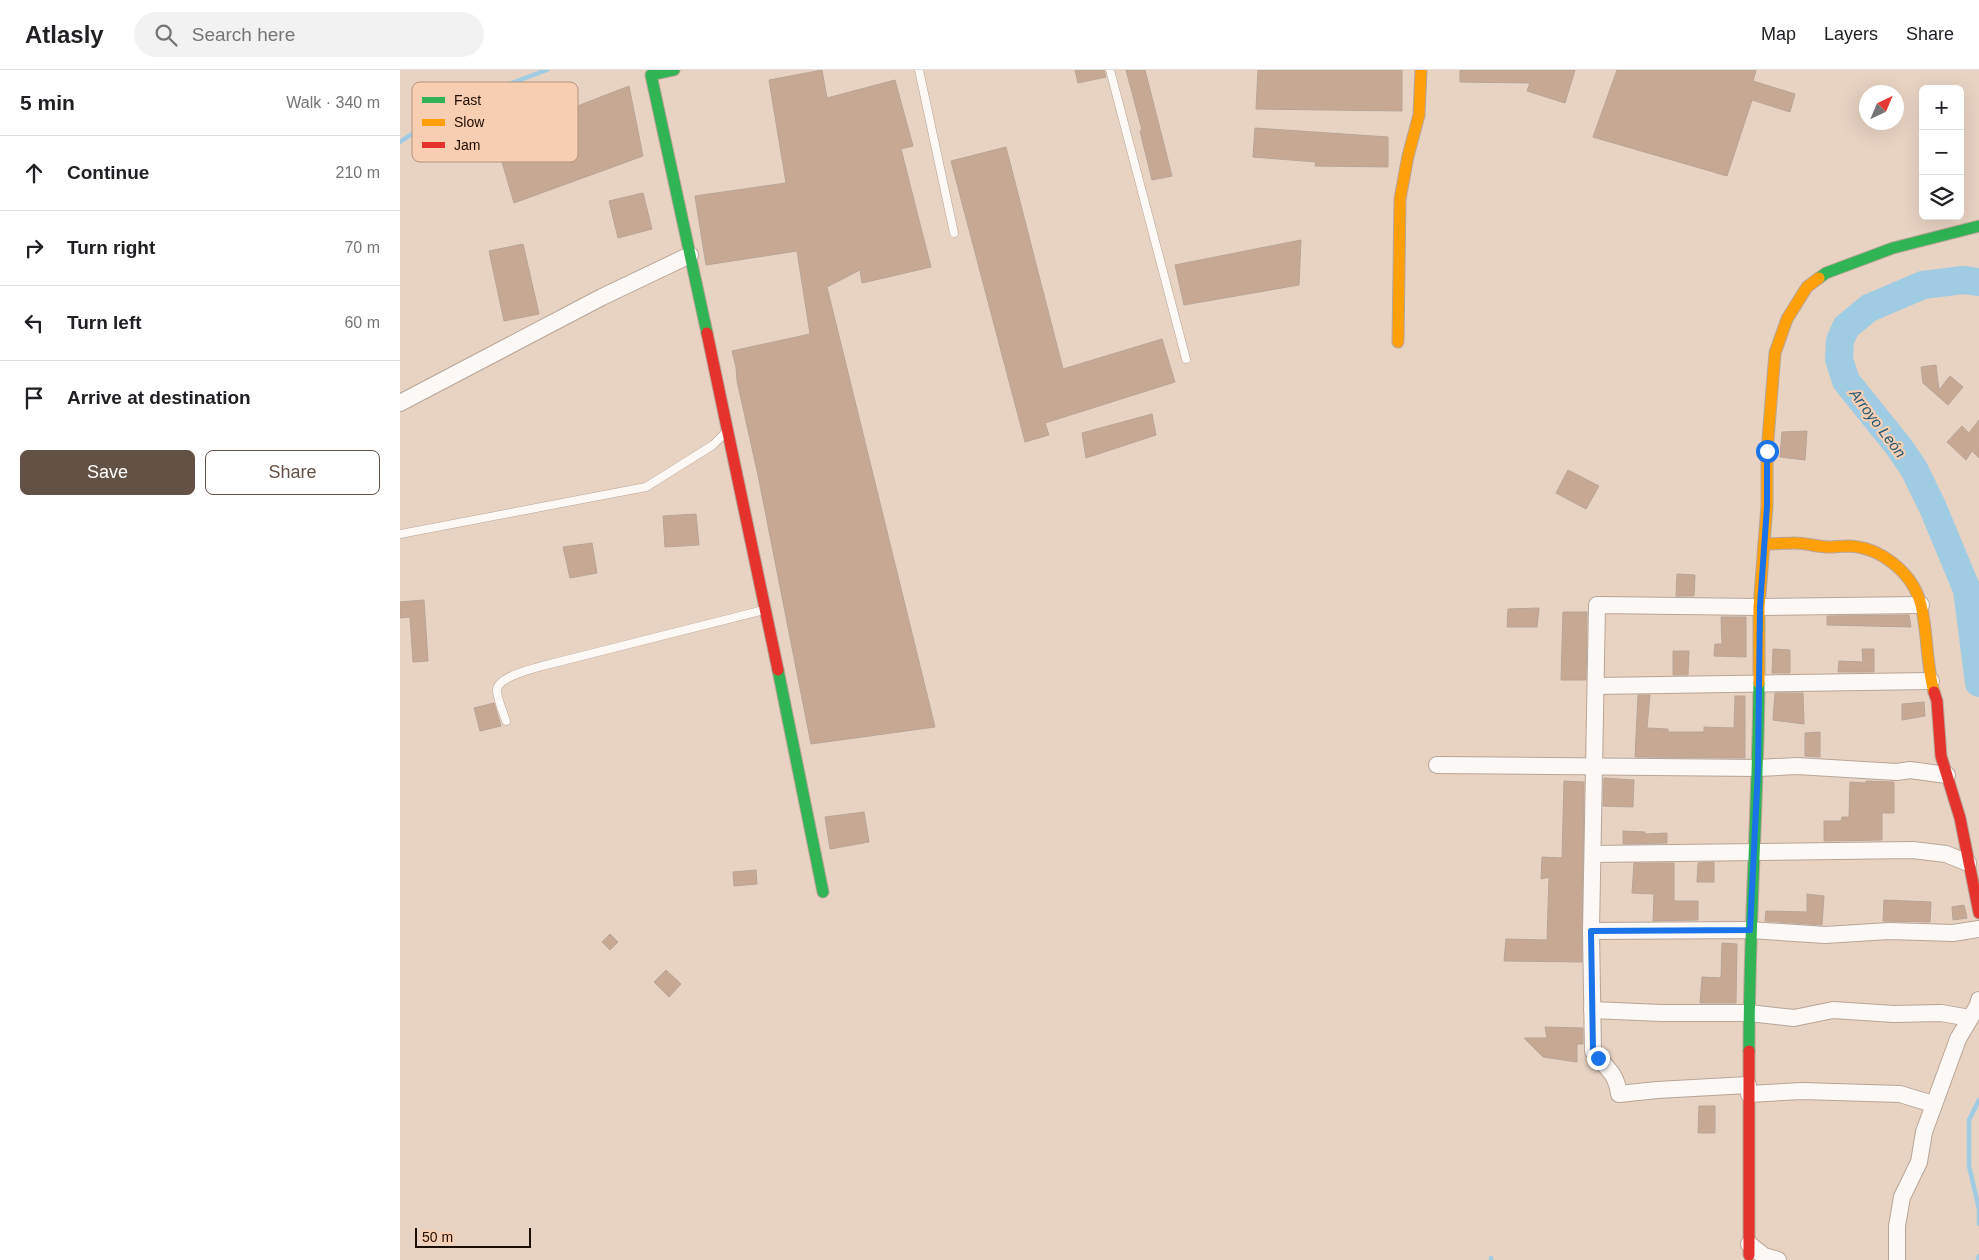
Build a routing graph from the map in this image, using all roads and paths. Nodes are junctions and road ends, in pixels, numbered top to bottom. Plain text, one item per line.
1 (674, 70) edge
2 (919, 70) edge
3 (1110, 70) edge
4 (1421, 70) edge
5 (1979, 226) edge
6 (954, 233) dead end
7 (690, 255) junction
8 (1398, 342) dead end
9 (1186, 359) dead end
10 (400, 403) edge
11 (728, 429) junction
12 (400, 534) edge
13 (1764, 544) junction
14 (1921, 605) junction
15 (1760, 606) junction
16 (764, 610) junction
17 (1931, 681) junction
18 (1760, 684) junction
19 (1596, 686) junction
20 (506, 721) dead end
21 (1437, 765) dead end
22 (1596, 767) junction
23 (1758, 768) junction
24 (1947, 775) junction
25 (1754, 852) junction
26 (1593, 854) junction
27 (1968, 863) junction
28 (823, 892) dead end
29 (1979, 913) edge
30 (1979, 929) edge
31 (1750, 930) junction
32 (1591, 931) junction
33 (1979, 1000) edge
34 (1592, 1010) junction
35 (1749, 1013) junction
36 (1970, 1018) junction
37 (1749, 1089) junction
38 (1934, 1104) junction
39 (1749, 1250) joint
40 (1778, 1260) edge
41 (1898, 1260) edge

1 - 7 street
2 - 6 lane
3 - 9 lane
4 - 8 street
5 - 13 street
7 - 10 street
7 - 11 street
11 - 12 lane
11 - 16 street
13 - 14 street
13 - 15 street
14 - 15 street
14 - 17 street
15 - 18 street
15 - 19 street
16 - 20 lane
16 - 28 street
17 - 18 street
17 - 24 street
18 - 19 street
18 - 23 street
19 - 22 street
21 - 22 street
22 - 23 street
22 - 26 street
23 - 24 street
23 - 25 street
24 - 27 street
25 - 26 street
25 - 27 street
25 - 31 street
26 - 32 street
27 - 29 street
30 - 31 street
31 - 32 street
31 - 35 street
32 - 34 street
33 - 36 street
34 - 35 street
34 - 37 street
35 - 36 street
35 - 37 street
36 - 38 street
37 - 38 street
37 - 39 street
38 - 41 street
39 - 40 street

